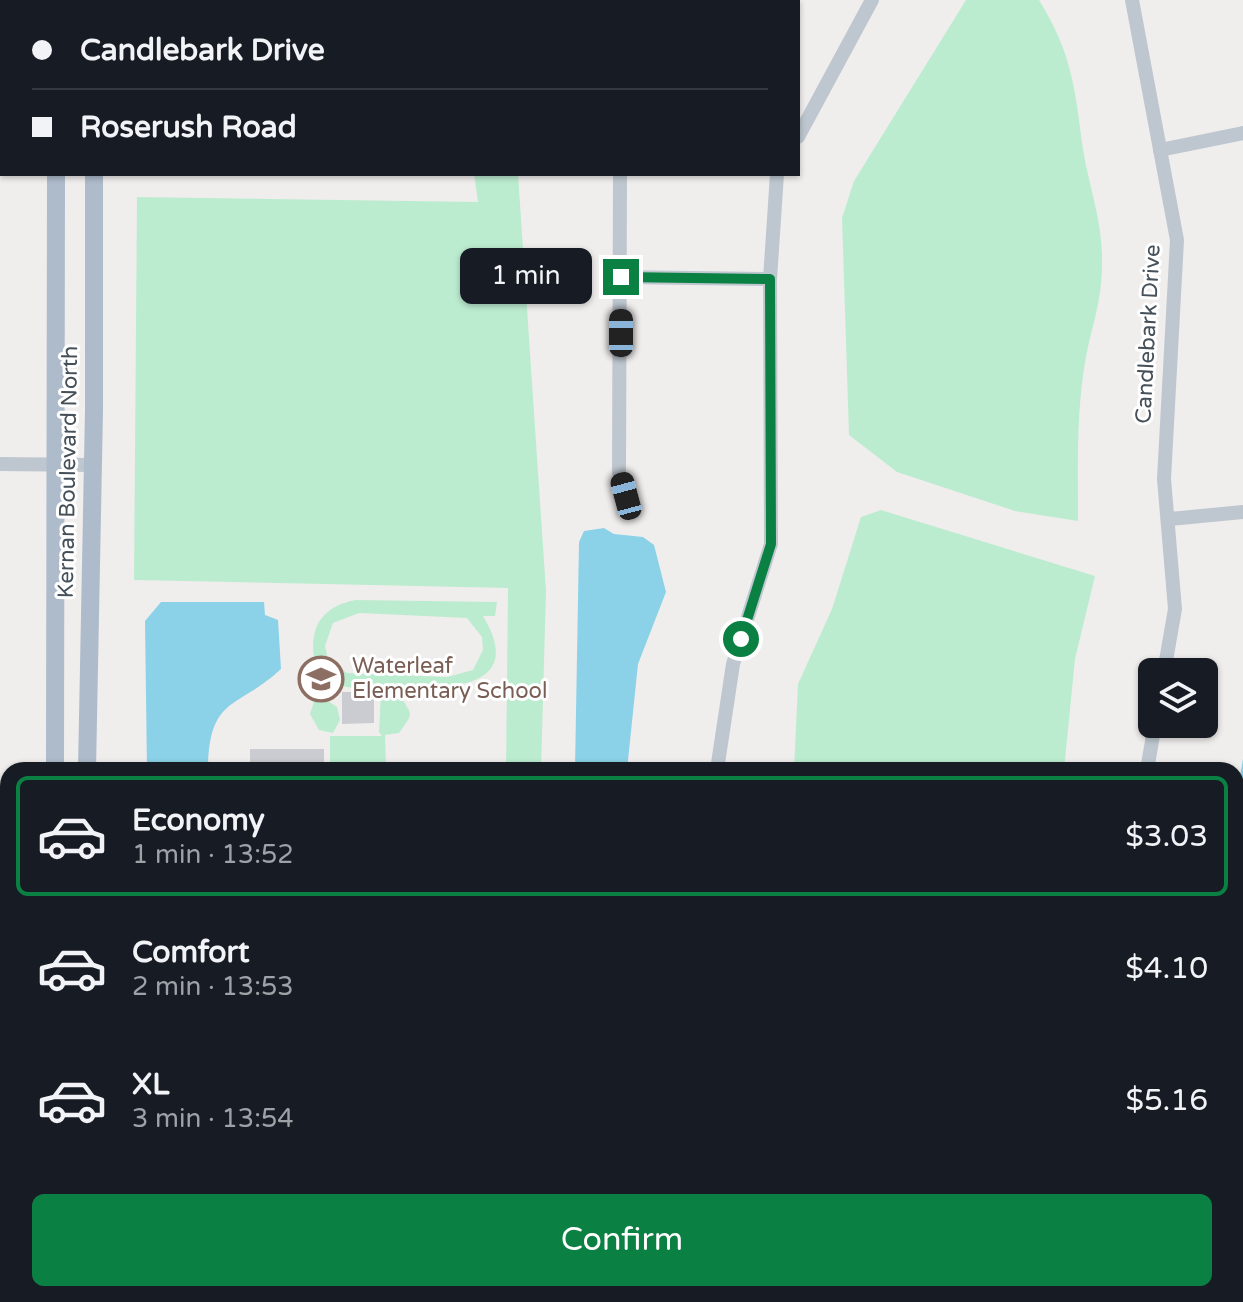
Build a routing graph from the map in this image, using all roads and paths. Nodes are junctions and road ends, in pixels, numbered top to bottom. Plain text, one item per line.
1 (872, 0) edge
2 (1132, 0) edge
3 (800, 133) edge
4 (1243, 133) edge
5 (1160, 150) junction
6 (56, 176) edge
7 (94, 176) edge
8 (620, 176) edge
9 (777, 176) edge
10 (621, 277) junction
11 (770, 279) junction
12 (0, 464) edge
13 (54, 464) junction
14 (93, 465) junction
15 (626, 496) dead end
16 (1243, 512) edge
17 (1170, 519) junction
18 (1166, 658) edge
19 (1153, 738) edge
20 (55, 762) edge
21 (87, 762) edge
22 (718, 762) edge
23 (1148, 762) edge

1 - 3 street
2 - 5 street, Candlebark Drive
4 - 5 street
5 - 17 street, Candlebark Drive
6 - 13 main road, Kernan Boulevard North
7 - 14 main road, Kernan Boulevard North
8 - 10 street
9 - 11 street
10 - 11 street
10 - 15 street
11 - 22 street
12 - 13 street
13 - 14 street
13 - 20 main road, Kernan Boulevard North
14 - 21 main road, Kernan Boulevard North
16 - 17 street
17 - 18 street, Candlebark Drive
19 - 23 street

